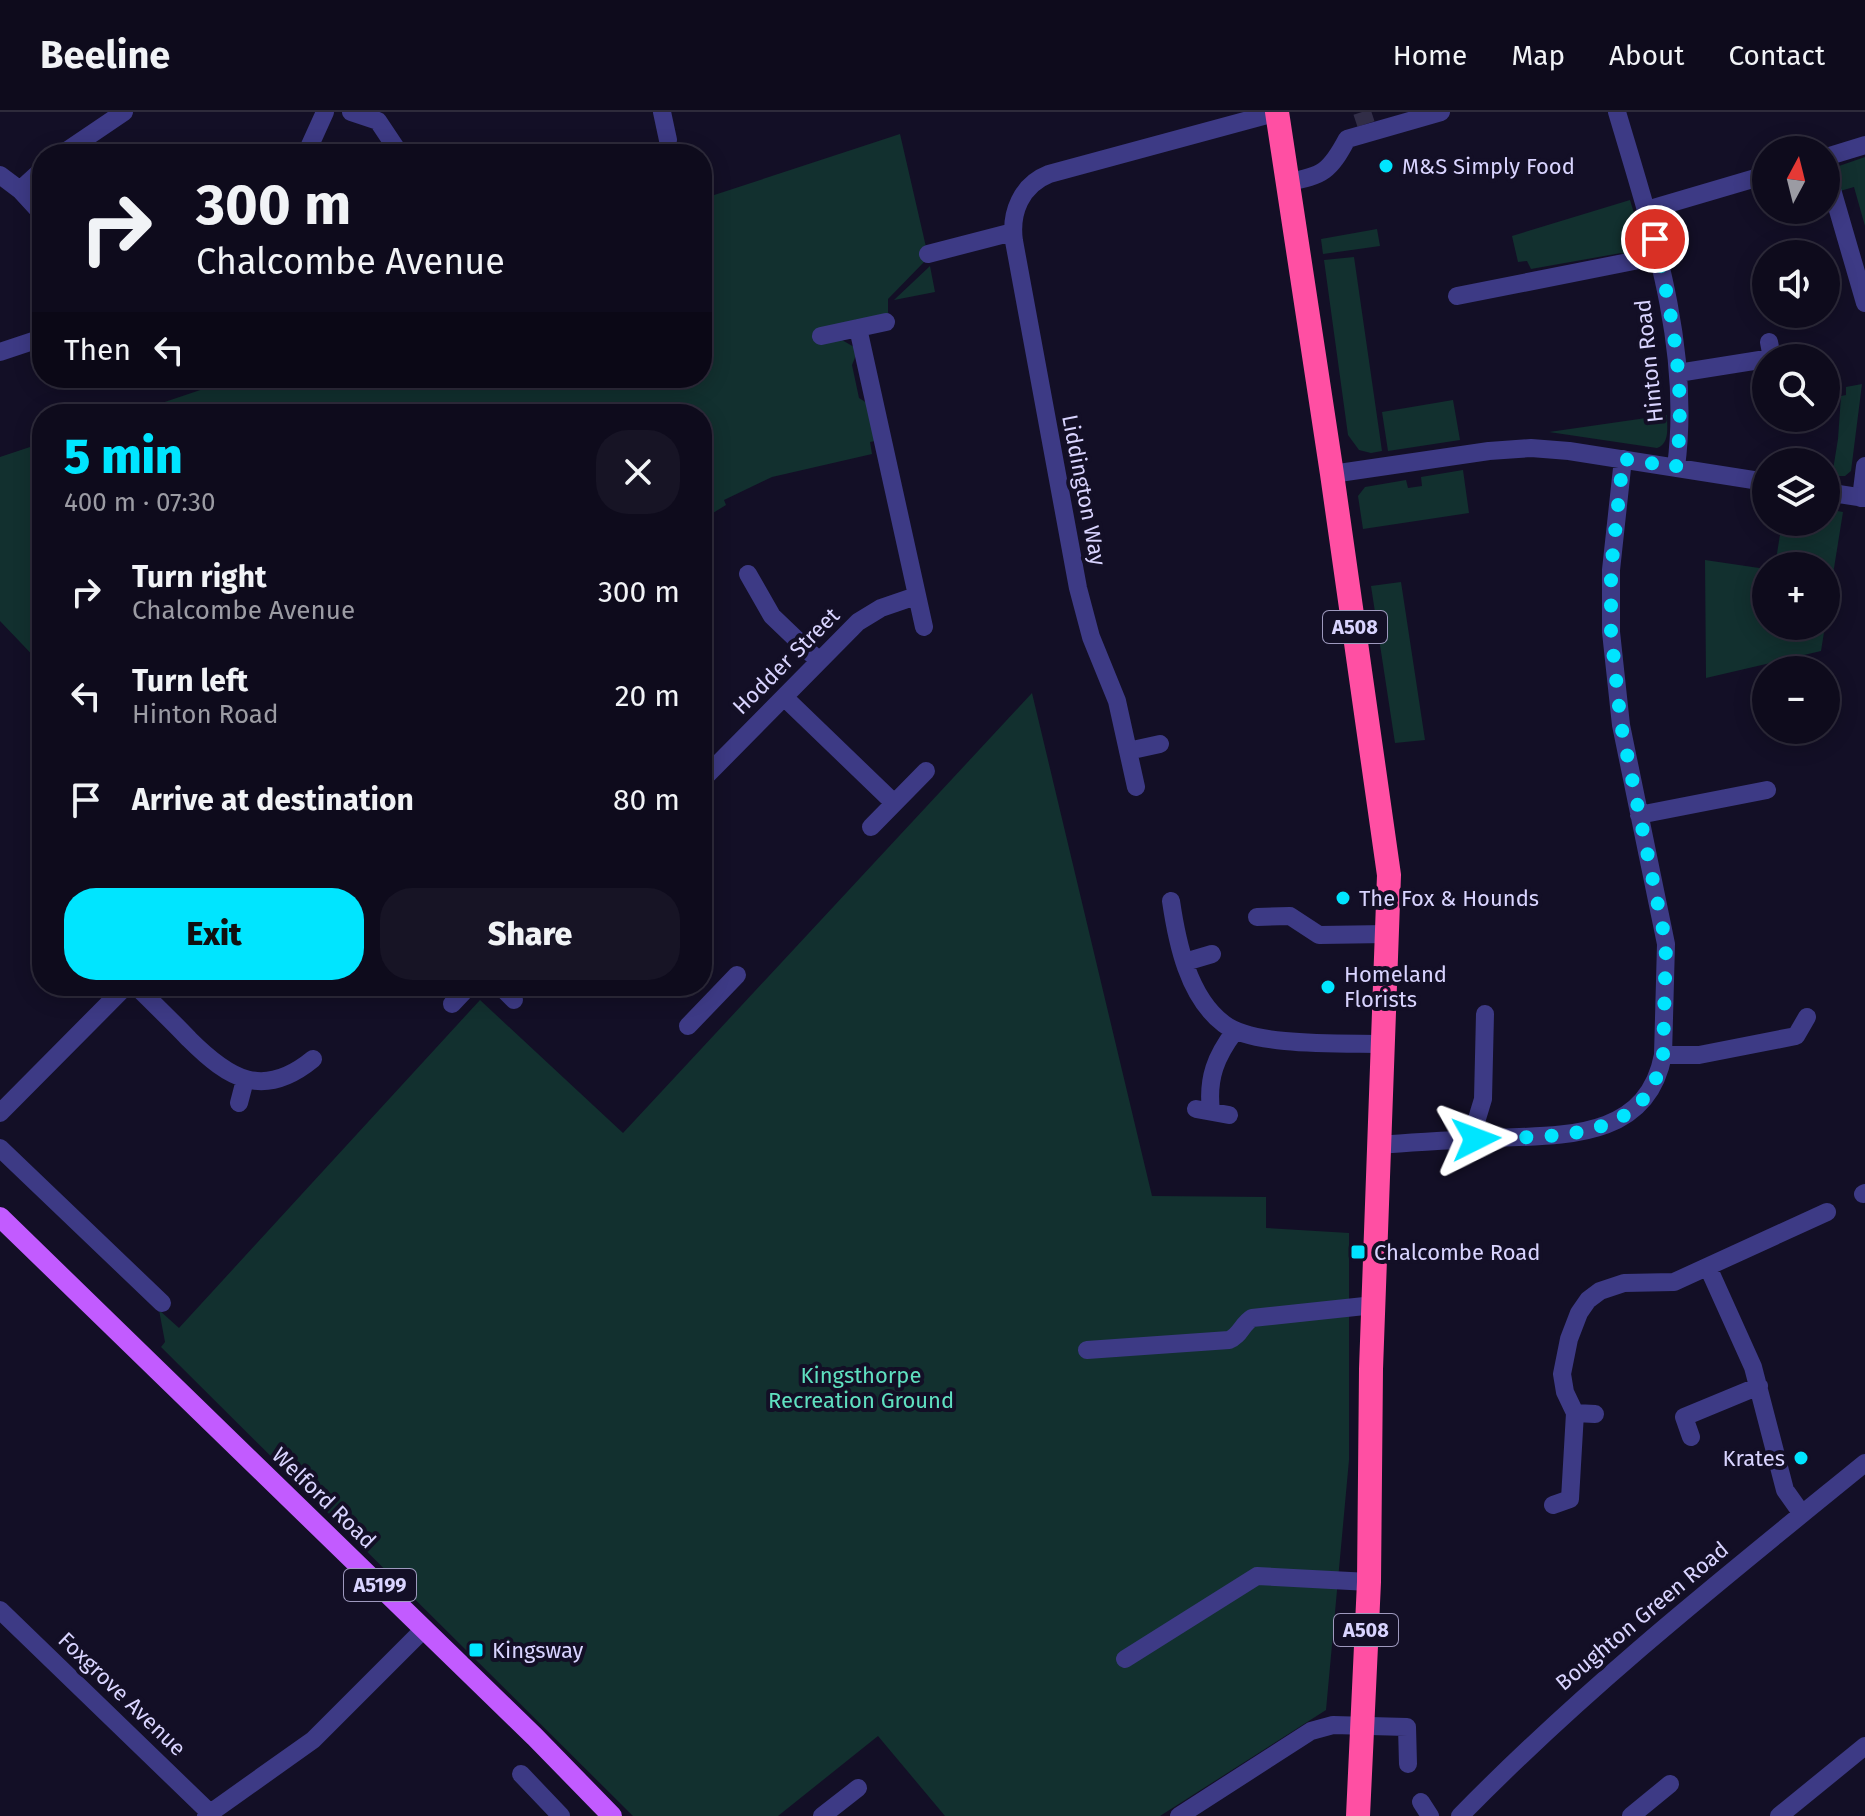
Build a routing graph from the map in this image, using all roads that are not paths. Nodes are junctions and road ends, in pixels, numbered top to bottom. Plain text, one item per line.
1 (124, 112) edge
2 (325, 112) edge
3 (351, 112) edge
4 (663, 112) edge
5 (1278, 112) edge
6 (1617, 112) edge
7 (1435, 113) edge
8 (382, 116) edge
9 (1408, 117) edge
10 (668, 140) dead end
11 (77, 144) edge
12 (311, 144) edge
13 (395, 144) edge
14 (1865, 145) edge
15 (1840, 153) edge
16 (0, 175) edge
17 (32, 179) edge
18 (1752, 179) edge
19 (1288, 182) junction
20 (20, 190) junction
21 (32, 203) edge
22 (1647, 210) junction
23 (1840, 216) edge
24 (1013, 232) junction
25 (928, 254) dead end
26 (1659, 256) junction
27 (1457, 296) dead end
28 (1865, 300) edge
29 (886, 322) dead end
30 (858, 328) junction
31 (821, 336) dead end
32 (32, 341) edge
33 (0, 352) edge
34 (1752, 357) edge
35 (1678, 373) junction
36 (1623, 459) junction
37 (1865, 466) edge
38 (1676, 467) junction
39 (1332, 474) junction
40 (1752, 480) edge
41 (1840, 494) edge
42 (1863, 498) edge
43 (748, 574) dead end
44 (916, 596) junction
45 (924, 627) dead end
46 (819, 661) junction
47 (784, 697) junction
48 (1160, 744) dead end
49 (1128, 751) junction
50 (712, 763) edge
51 (926, 771) dead end
52 (1136, 787) dead end
53 (1767, 790) dead end
54 (894, 803) junction
55 (1639, 815) junction
56 (871, 827) dead end
57 (1171, 901) dead end
58 (1257, 917) dead end
59 (1387, 934) junction
60 (1212, 954) dead end
61 (1185, 962) junction
62 (737, 975) dead end
63 (712, 990) edge
64 (116, 996) edge
65 (146, 996) edge
66 (460, 996) edge
67 (510, 996) edge
68 (706, 996) edge
69 (514, 1000) dead end
70 (452, 1004) dead end
71 (1485, 1014) dead end
72 (1807, 1017) dead end
73 (688, 1026) dead end
74 (1235, 1031) junction
75 (1382, 1044) junction
76 (1663, 1055) junction
77 (313, 1059) dead end
78 (245, 1080) junction
79 (239, 1103) dead end
80 (1212, 1112) dead end
81 (0, 1113) edge
82 (1476, 1139) junction
83 (1378, 1145) junction
84 (0, 1148) edge
85 (1827, 1212) dead end
86 (0, 1217) edge
87 (1708, 1267) junction
88 (162, 1303) dead end
89 (1374, 1305) junction
90 (1087, 1350) dead end
91 (1759, 1386) junction
92 (1575, 1413) junction
93 (1595, 1414) dead end
94 (1691, 1437) dead end
95 (1865, 1463) edge
96 (1553, 1505) dead end
97 (1802, 1514) junction
98 (1369, 1582) junction
99 (0, 1610) edge
100 (424, 1629) junction
101 (1125, 1659) dead end
102 (1362, 1726) junction
103 (1865, 1746) edge
104 (1408, 1764) dead end
105 (521, 1774) dead end
106 (1670, 1784) dead end
107 (858, 1788) dead end
108 (208, 1814) edge
109 (561, 1816) edge
110 (612, 1816) edge
111 (822, 1816) edge
112 (1179, 1816) edge
113 (1358, 1816) edge
114 (1460, 1816) edge
115 (1631, 1816) edge
116 (1779, 1816) edge

1 - 11 street
2 - 12 street
3 - 8 street
4 - 10 street
5 - 19 highway, A508
5 - 24 street, Liddington Way
6 - 22 street, Hinton Road
7 - 9 street
8 - 13 street
9 - 19 street
14 - 15 street
16 - 20 street
17 - 20 street
18 - 22 street
19 - 39 highway, A508
20 - 21 street
22 - 26 street, Hinton Road
23 - 28 street
24 - 25 street
24 - 49 street, Liddington Way
26 - 27 street
26 - 35 street, Hinton Road
29 - 30 street
30 - 31 street
30 - 44 street
32 - 33 street
34 - 35 street
35 - 38 street, Hinton Road
36 - 38 street
36 - 39 street
36 - 55 street
37 - 42 street
38 - 40 street
39 - 59 highway, A508
41 - 42 street
43 - 46 street
44 - 45 street
44 - 46 street, Hodder Street
46 - 47 street, Hodder Street
47 - 50 street, Hodder Street
47 - 54 street
48 - 49 street
49 - 52 street, Liddington Way
51 - 54 street
53 - 55 street
54 - 56 street
55 - 76 street
57 - 61 street
58 - 59 street
59 - 75 highway, A508
60 - 61 street
61 - 74 street
62 - 63 street
64 - 81 street
65 - 78 street
66 - 70 street
67 - 69 street
68 - 73 street
71 - 82 street
72 - 76 street
74 - 75 street
74 - 80 street
75 - 83 highway, A508
76 - 82 street
77 - 78 street
78 - 79 street
82 - 83 street
83 - 89 highway, A508
84 - 88 street
85 - 87 street
86 - 100 main road, Welford Road / A5199
87 - 91 street
87 - 92 street
89 - 90 street
89 - 98 highway, A508
91 - 94 street
91 - 97 street
92 - 93 street
92 - 96 street
95 - 97 street, Boughton Green Road
97 - 114 street, Boughton Green Road
98 - 101 street
98 - 102 highway, A508
99 - 108 street, Foxgrove Avenue
100 - 108 street
100 - 110 main road, Welford Road / A5199
102 - 104 street
102 - 112 street
102 - 113 highway, A508
103 - 116 street
105 - 109 street
106 - 115 street
107 - 111 street

